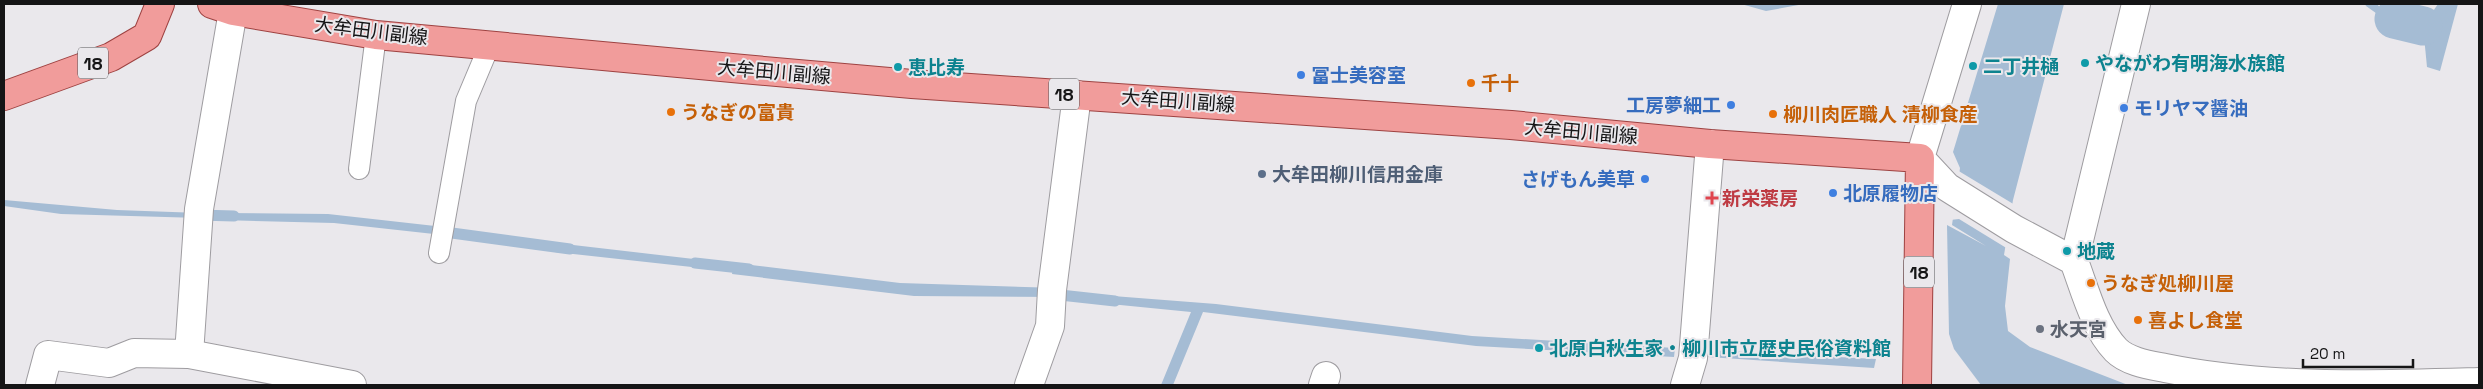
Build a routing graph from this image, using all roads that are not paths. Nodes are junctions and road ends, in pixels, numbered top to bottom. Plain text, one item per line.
1 (160, 4) edge
2 (1967, 4) edge
3 (2136, 4) edge
4 (223, 7) edge
5 (376, 35) junction
6 (484, 44) junction
7 (1078, 95) junction
8 (4, 96) edge
9 (448, 129) dead end
10 (1710, 144) junction
11 (1920, 158) junction
12 (359, 170) dead end
13 (439, 253) dead end
14 (2074, 261) junction
15 (189, 354) junction
16 (2479, 382) edge
17 (40, 385) edge
18 (352, 385) edge
19 (1029, 385) edge
20 (1685, 385) edge
21 (1918, 385) edge

1 - 8 main road, 18
2 - 11 street
3 - 14 street
4 - 5 main road, 大牟田川副線 / 18
4 - 15 street
5 - 6 main road, 大牟田川副線 / 18
5 - 12 lane
6 - 7 main road, 大牟田川副線 / 18
6 - 9 lane
6 - 13 lane
7 - 10 main road, 大牟田川副線 / 18
7 - 19 street
10 - 11 main road, 大牟田川副線 / 18
10 - 20 street
11 - 14 street
11 - 21 main road, 18
14 - 16 street
15 - 17 street
15 - 18 street

